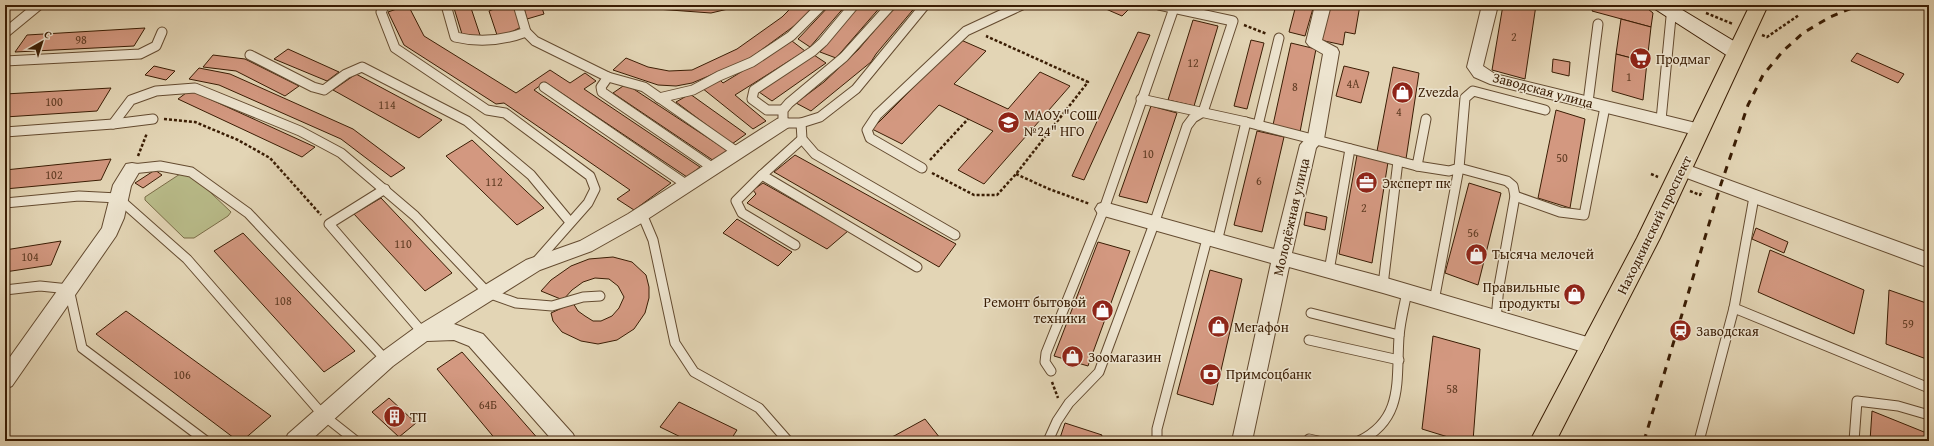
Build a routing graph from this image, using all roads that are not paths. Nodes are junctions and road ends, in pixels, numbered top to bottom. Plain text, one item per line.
1 (39, 5) edge
2 (385, 5) edge
3 (446, 5) edge
4 (518, 5) edge
5 (822, 5) edge
6 (854, 5) edge
7 (891, 5) edge
8 (925, 5) edge
9 (1022, 5) edge
10 (1159, 5) edge
11 (1323, 5) edge
12 (1490, 5) edge
13 (1759, 5) edge
14 (1174, 8) junction
15 (1666, 11) edge
16 (1598, 24) dead end
17 (162, 32) dead end
18 (526, 32) junction
19 (5, 33) edge
20 (1279, 38) road end
21 (1735, 51) junction
22 (250, 55) dead end
23 (5, 61) edge
24 (608, 77) junction
25 (544, 87) dead end
26 (658, 98) junction
27 (1141, 99) junction
28 (1588, 102) junction
29 (1605, 107) junction
30 (1545, 110) dead end
31 (1203, 112) junction
32 (153, 119) road end
33 (789, 119) junction
34 (1426, 119) dead end
35 (1661, 120) junction
36 (1246, 122) junction
37 (113, 124) junction
38 (1258, 125) junction
39 (1700, 130) junction
40 (5, 132) edge
41 (802, 139) junction
42 (1316, 139) junction
43 (1350, 149) junction
44 (737, 152) junction
45 (1398, 161) junction
46 (1417, 166) junction
47 (713, 168) junction
48 (922, 168) road end
49 (1460, 168) junction
50 (132, 169) joint
51 (1682, 169) junction
52 (762, 175) junction
53 (687, 185) junction
54 (385, 189) junction
55 (1515, 196) junction
56 (1754, 197) junction
57 (118, 198) junction
58 (5, 203) edge
59 (1104, 209) junction
60 (642, 214) junction
61 (570, 222) junction
62 (1154, 224) junction
63 (955, 235) dead end
64 (1212, 240) junction
65 (794, 245) dead end
66 (1281, 258) junction
67 (1929, 262) edge
68 (533, 265) junction
69 (917, 267) dead end
70 (1330, 271) junction
71 (1383, 285) junction
72 (69, 289) junction
73 (5, 290) edge
74 (1407, 292) junction
75 (488, 293) junction
76 (600, 296) dead end
77 (1434, 301) junction
78 (1734, 308) junction
79 (1311, 313) dead end
80 (1496, 319) junction
81 (423, 333) junction
82 (1399, 335) junction
83 (1309, 340) dead end
84 (1594, 347) junction
85 (386, 360) junction
86 (1399, 360) junction
87 (1051, 371) dead end
88 (5, 380) edge
89 (1929, 388) edge
90 (323, 415) junction
91 (1929, 415) edge
92 (206, 441) edge
93 (295, 441) edge
94 (356, 441) edge
95 (566, 441) edge
96 (788, 441) edge
97 (1048, 441) edge
98 (1157, 441) edge
99 (1242, 441) edge
100 (1359, 441) edge
101 (1543, 441) edge
102 (1699, 441) edge
103 (1854, 441) edge

1 - 19 lane
2 - 61 lane
3 - 18 lane
4 - 18 lane
5 - 26 lane
6 - 33 lane
7 - 33 lane
8 - 33 lane
9 - 48 lane
10 - 14 lane
11 - 42 street, Молодёжная улица
12 - 28 street, Заводская улица
13 - 21 main road, Находкинский проспект
14 - 27 lane
14 - 31 lane
15 - 21 main road
15 - 35 lane
16 - 28 lane
17 - 23 lane
18 - 24 lane
20 - 38 lane
21 - 39 main road, Находкинский проспект
22 - 61 lane
24 - 26 lane
24 - 47 lane
25 - 53 lane
26 - 44 lane
27 - 31 lane
27 - 59 lane
28 - 29 street, Заводская улица
29 - 35 street, Заводская улица
29 - 55 lane
30 - 49 lane
31 - 36 lane
31 - 62 lane
32 - 37 lane
33 - 41 lane
33 - 44 street
34 - 46 lane
35 - 39 street, Заводская улица
36 - 38 lane
36 - 64 lane
37 - 40 lane
37 - 54 lane
38 - 42 lane
39 - 51 main road, Находкинский проспект
41 - 52 lane
41 - 63 lane
42 - 43 lane
42 - 66 street, Молодёжная улица
43 - 45 lane
43 - 70 lane
44 - 47 street
45 - 46 lane
45 - 71 lane
46 - 49 lane
47 - 53 street
49 - 55 lane
49 - 77 lane
50 - 57 street
50 - 85 lane
51 - 56 street
51 - 84 main road, Находкинский проспект
52 - 65 lane
52 - 69 lane
53 - 60 street
54 - 75 lane
54 - 81 lane
55 - 80 lane
56 - 67 street
56 - 78 lane
57 - 58 lane
57 - 72 street
57 - 90 lane
59 - 62 street
59 - 87 lane
60 - 68 street
60 - 96 lane
61 - 68 lane
62 - 64 street
62 - 97 lane
64 - 66 street
64 - 98 lane
66 - 70 street
66 - 99 street, Молодёжная улица
68 - 75 street
70 - 71 street
71 - 74 street
72 - 73 lane
72 - 88 street
72 - 92 lane
74 - 77 street
74 - 82 lane
75 - 76 lane
75 - 81 street
77 - 80 street
78 - 89 lane
78 - 102 lane
79 - 82 lane
80 - 84 street
81 - 85 street
81 - 95 street
82 - 86 lane
83 - 86 lane
84 - 101 main road, Находкинский проспект
85 - 90 street
86 - 100 lane
90 - 93 street
90 - 94 lane
91 - 103 lane

